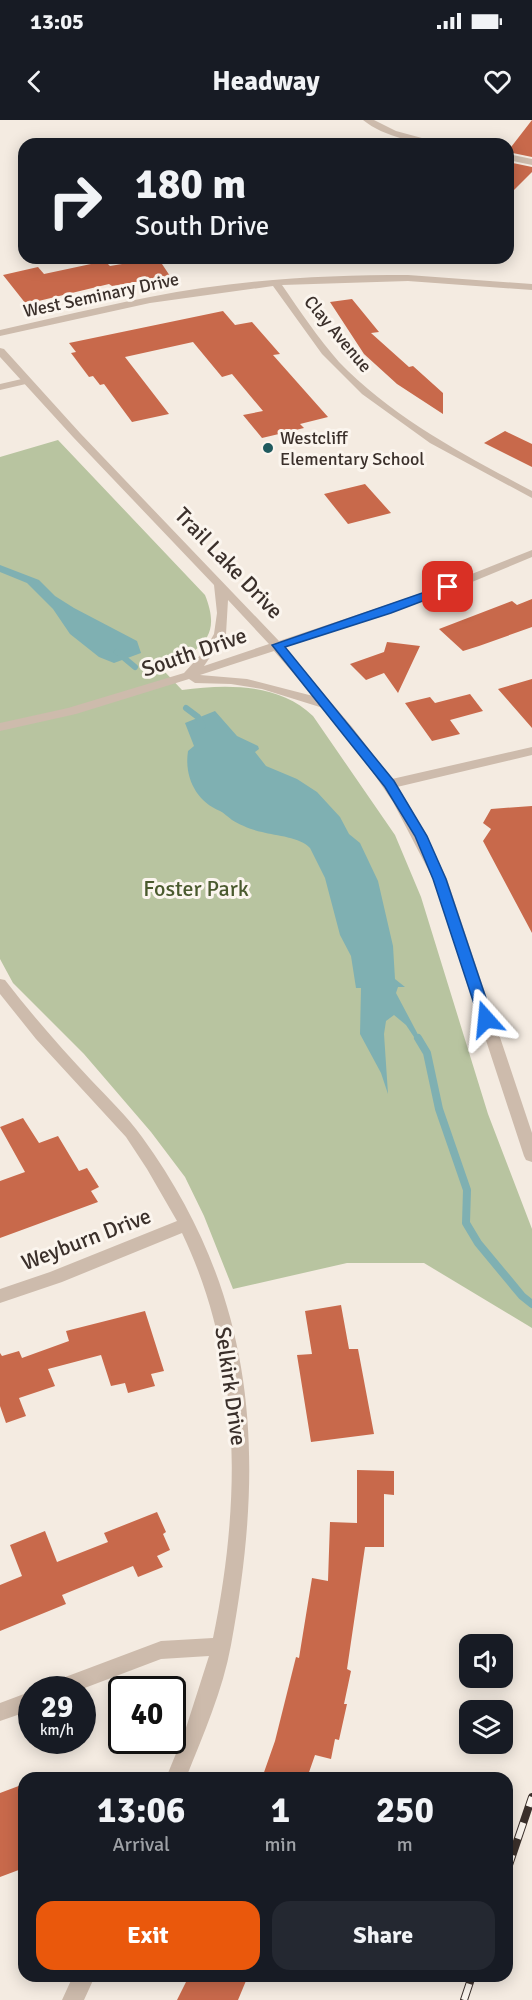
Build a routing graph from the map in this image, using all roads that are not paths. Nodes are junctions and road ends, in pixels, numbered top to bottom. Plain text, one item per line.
1 (367, 120) edge
2 (414, 138) edge
3 (514, 158) edge
4 (532, 162) edge
5 (276, 282) junction
6 (532, 287) edge
7 (0, 333) edge
8 (0, 351) edge
9 (26, 381) junction
10 (0, 387) edge
11 (532, 495) edge
12 (532, 553) edge
13 (220, 584) junction
14 (278, 645) junction
15 (183, 679) junction
16 (328, 705) junction
17 (0, 727) edge
18 (532, 751) edge
19 (390, 784) junction
20 (0, 984) edge
21 (532, 1156) edge
22 (187, 1224) junction
23 (0, 1296) edge
24 (222, 1646) junction
25 (94, 1676) edge
26 (18, 1705) edge
27 (0, 1712) edge
28 (178, 1772) edge
29 (81, 1982) edge
30 (73, 2000) edge

1 - 2 street
3 - 4 street
5 - 6 street, West Seminary Drive
5 - 7 street, West Seminary Drive
5 - 11 street, Clay Avenue
8 - 9 street, Trail Lake Drive
9 - 10 street
9 - 13 street, Trail Lake Drive
12 - 14 street, South Drive
13 - 14 street, Trail Lake Drive
13 - 15 street
14 - 15 street, South Drive
14 - 16 street, Trail Lake Drive
15 - 16 street
15 - 17 street, South Drive
16 - 19 street, Trail Lake Drive
18 - 19 street
19 - 21 street, Trail Lake Drive
20 - 22 street, Selkirk Drive
22 - 23 street, Weyburn Drive
22 - 24 street, Selkirk Drive
24 - 25 street
24 - 28 street, Selkirk Drive
26 - 27 street
29 - 30 street

